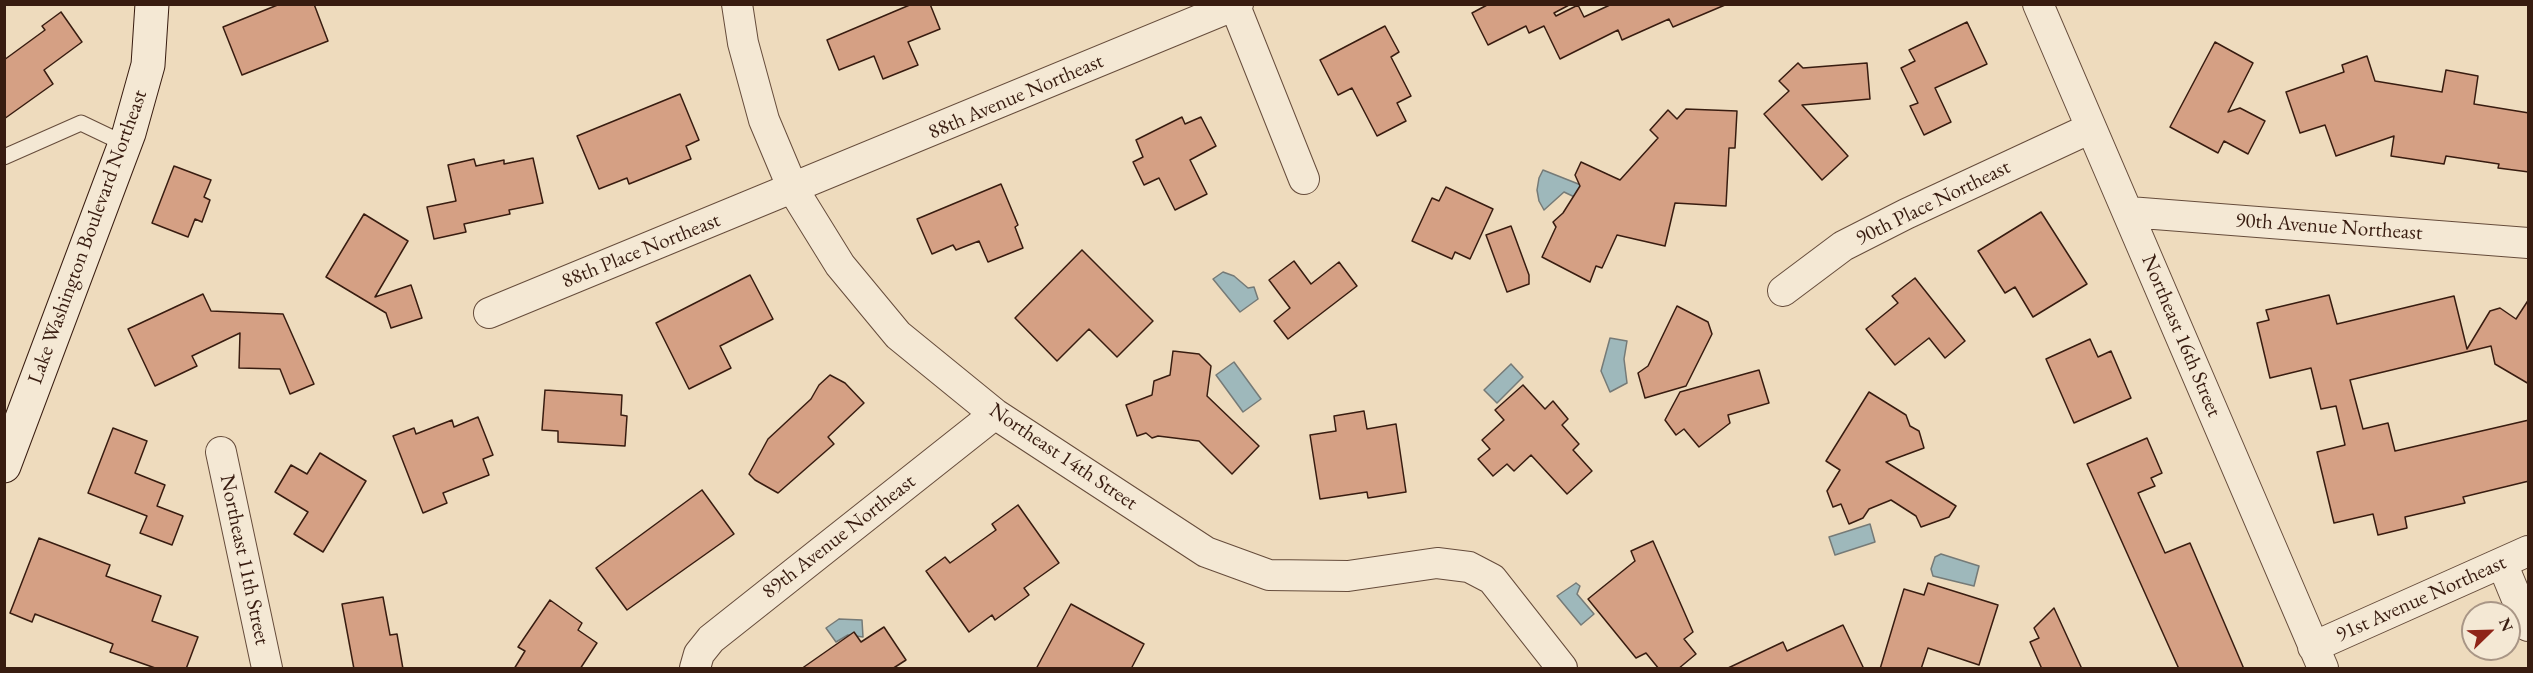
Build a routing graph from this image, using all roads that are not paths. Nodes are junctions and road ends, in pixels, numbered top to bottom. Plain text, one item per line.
1 (152, 4) edge
2 (737, 4) edge
3 (2038, 4) edge
4 (1236, 5) edge
5 (2091, 128) junction
6 (125, 144) junction
7 (4, 157) edge
8 (1304, 179) dead end
9 (793, 189) junction
10 (2128, 212) junction
11 (2529, 243) edge
12 (1782, 291) dead end
13 (489, 313) dead end
14 (995, 414) junction
15 (222, 452) dead end
16 (4, 466) edge
17 (2529, 551) edge
18 (2502, 563) junction
19 (2529, 626) edge
20 (2318, 658) edge
21 (267, 669) edge
22 (695, 669) edge
23 (1562, 669) edge

1 - 6 main road, Lake Washington Boulevard Northeast
2 - 9 street, Northeast 14th Street
3 - 5 street, Northeast 16th Street
4 - 8 street
4 - 9 street, 88th Avenue Northeast
5 - 10 street, Northeast 16th Street
5 - 12 street, 90th Place Northeast
6 - 7 lane
6 - 16 main road, Lake Washington Boulevard Northeast
9 - 13 street, 88th Place Northeast
9 - 14 street, Northeast 14th Street
10 - 11 street, 90th Avenue Northeast
10 - 20 street, Northeast 16th Street
14 - 22 street, 89th Avenue Northeast
14 - 23 street, Northeast 14th Street
15 - 21 street, Northeast 11th Street
17 - 18 street, 91st Avenue Northeast
18 - 19 street
18 - 20 street, 91st Avenue Northeast

